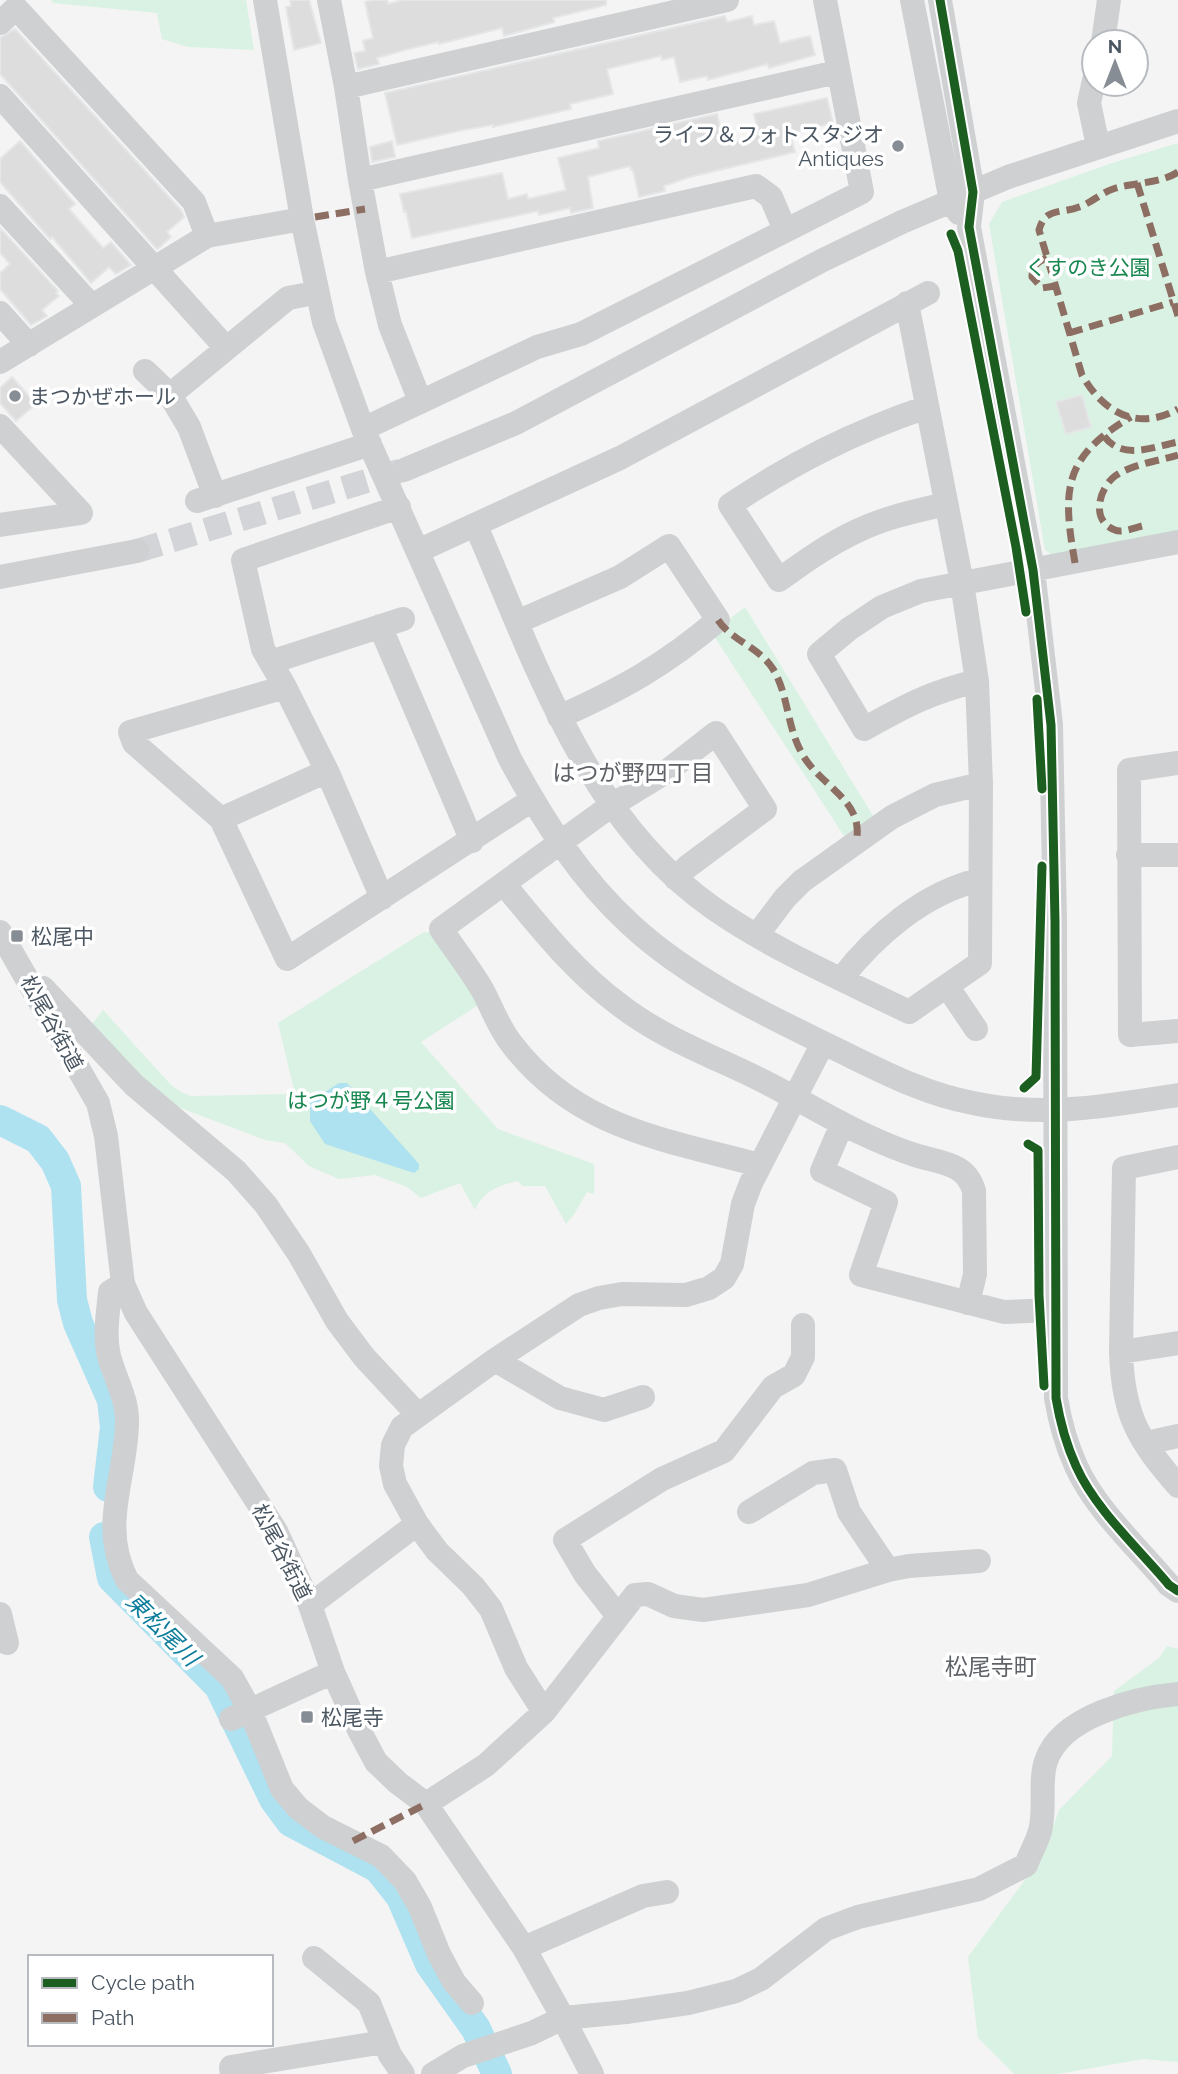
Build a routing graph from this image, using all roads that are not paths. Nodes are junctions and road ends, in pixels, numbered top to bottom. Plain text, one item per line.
1 (265, 0) edge
2 (329, 0) edge
3 (727, 0) edge
4 (825, 0) edge
5 (912, 0) edge
6 (940, 0) edge
7 (1109, 0) edge
8 (0, 23) edge
9 (1105, 28) edge
10 (837, 72) junction
11 (346, 87) junction
12 (0, 96) edge
13 (1090, 98) edge
14 (1178, 121) edge
15 (1098, 146) junction
16 (360, 180) junction
17 (962, 197) junction
18 (0, 206) edge
19 (302, 219) junction
20 (785, 230) junction
21 (207, 236) junction
22 (155, 269) junction
23 (377, 272) junction
24 (304, 295) dead end
25 (91, 305) junction
26 (0, 313) edge
27 (29, 345) junction
28 (226, 348) junction
29 (0, 362) edge
30 (145, 371) dead end
31 (170, 395) junction
32 (420, 401) junction
33 (927, 407) junction
34 (0, 426) edge
35 (366, 436) junction
36 (404, 470) tunnel mouth
37 (946, 504) junction
38 (399, 507) junction
39 (0, 525) edge
40 (475, 526) junction
41 (1178, 542) edge
42 (137, 551) tunnel mouth
43 (418, 551) junction
44 (1033, 570) junction
45 (0, 577) edge
46 (962, 583) junction
47 (517, 622) junction
48 (271, 662) junction
49 (977, 681) junction
50 (285, 687) junction
51 (559, 716) junction
52 (1178, 763) edge
53 (327, 771) junction
54 (981, 784) junction
55 (533, 800) junction
56 (612, 805) junction
57 (221, 819) junction
58 (472, 841) junction
59 (560, 843) junction
60 (1128, 855) junction
61 (1178, 855) edge
62 (676, 879) junction
63 (979, 880) junction
64 (504, 884) junction
65 (382, 898) junction
66 (0, 932) edge
67 (757, 935) junction
68 (17, 960) junction
69 (841, 979) junction
70 (947, 986) junction
71 (976, 1030) dead end
72 (1178, 1031) edge
73 (832, 1047) junction
74 (1178, 1095) edge
75 (795, 1097) junction
76 (1054, 1111) junction
77 (842, 1124) junction
78 (1178, 1157) edge
79 (760, 1165) junction
80 (123, 1284) junction
81 (968, 1303) junction
82 (1054, 1310) junction
83 (803, 1325) dead end
84 (1178, 1343) edge
85 (1121, 1352) junction
86 (495, 1360) junction
87 (643, 1397) dead end
88 (418, 1415) junction
89 (1178, 1436) edge
90 (1146, 1443) junction
91 (1178, 1486) edge
92 (750, 1512) dead end
93 (417, 1524) junction
94 (979, 1561) dead end
95 (888, 1570) junction
96 (1178, 1591) edge
97 (310, 1605) junction
98 (0, 1614) edge
99 (618, 1616) junction
100 (7, 1643) dead end
101 (333, 1672) junction
102 (1178, 1694) edge
103 (544, 1712) junction
104 (241, 1714) junction
105 (426, 1804) junction
106 (667, 1892) dead end
107 (524, 1948) junction
108 (314, 1958) dead end
109 (472, 2003) dead end
110 (563, 2018) junction
111 (384, 2042) junction
112 (232, 2074) edge
113 (403, 2074) edge
114 (433, 2074) edge
115 (592, 2074) edge

1 - 19 street
2 - 11 street
3 - 11 street
4 - 10 street
5 - 17 street
6 - 17 street
7 - 9 street
8 - 21 street
10 - 16 street
10 - 20 street
11 - 16 street
12 - 22 street
13 - 15 street
14 - 15 street
15 - 17 street
16 - 23 street
17 - 36 street
17 - 44 street
18 - 25 street
19 - 21 street
19 - 35 street
20 - 23 street
20 - 32 street
21 - 22 street
22 - 25 street
22 - 28 street
23 - 32 street
24 - 28 street
25 - 27 street
26 - 27 street
27 - 29 street
28 - 31 street
30 - 31 street
31 - 35 street
32 - 35 street
33 - 37 street
33 - 37 street
33 - 40 street
34 - 39 street
35 - 38 street
37 - 46 street
38 - 43 street
38 - 48 street
40 - 43 street
40 - 47 street
41 - 44 street
42 - 45 street
43 - 55 street
44 - 46 street
44 - 76 street
46 - 49 street
46 - 49 street
47 - 51 street
47 - 51 street
48 - 50 street
48 - 58 street
49 - 54 street
50 - 53 street
50 - 57 street
51 - 56 street
52 - 60 street
53 - 57 street
53 - 65 street
54 - 63 street
54 - 67 street
55 - 58 street
55 - 59 street
56 - 59 street
56 - 62 street
56 - 62 street
57 - 65 street
58 - 65 street
59 - 64 street
59 - 73 street
60 - 61 street
60 - 72 street
62 - 67 street
63 - 69 street
63 - 70 street
64 - 75 street
64 - 79 street
66 - 68 street, 松尾谷街道
67 - 69 street
68 - 80 street, 松尾谷街道
68 - 88 street
69 - 70 street
70 - 71 street
73 - 75 street
73 - 76 street
74 - 76 street
75 - 77 street
75 - 79 street
76 - 82 street
77 - 81 street
77 - 81 street
78 - 85 street
79 - 86 street
80 - 97 street, 松尾谷街道
80 - 104 street
81 - 82 street
82 - 96 street
83 - 99 street
84 - 85 street
85 - 90 street
86 - 87 street
86 - 88 street
88 - 93 street
89 - 90 street
90 - 91 street
92 - 95 street
93 - 97 street
93 - 103 street
94 - 95 street
95 - 99 street
97 - 101 street, 松尾谷街道
98 - 100 street
99 - 103 street
101 - 104 street
101 - 105 street, 松尾谷街道
102 - 110 street
103 - 105 street
104 - 109 street
105 - 107 street, 松尾谷街道
106 - 107 street
107 - 110 street, 松尾谷街道
108 - 111 street
110 - 114 street
110 - 115 street, 松尾谷街道
111 - 112 street
111 - 113 street

